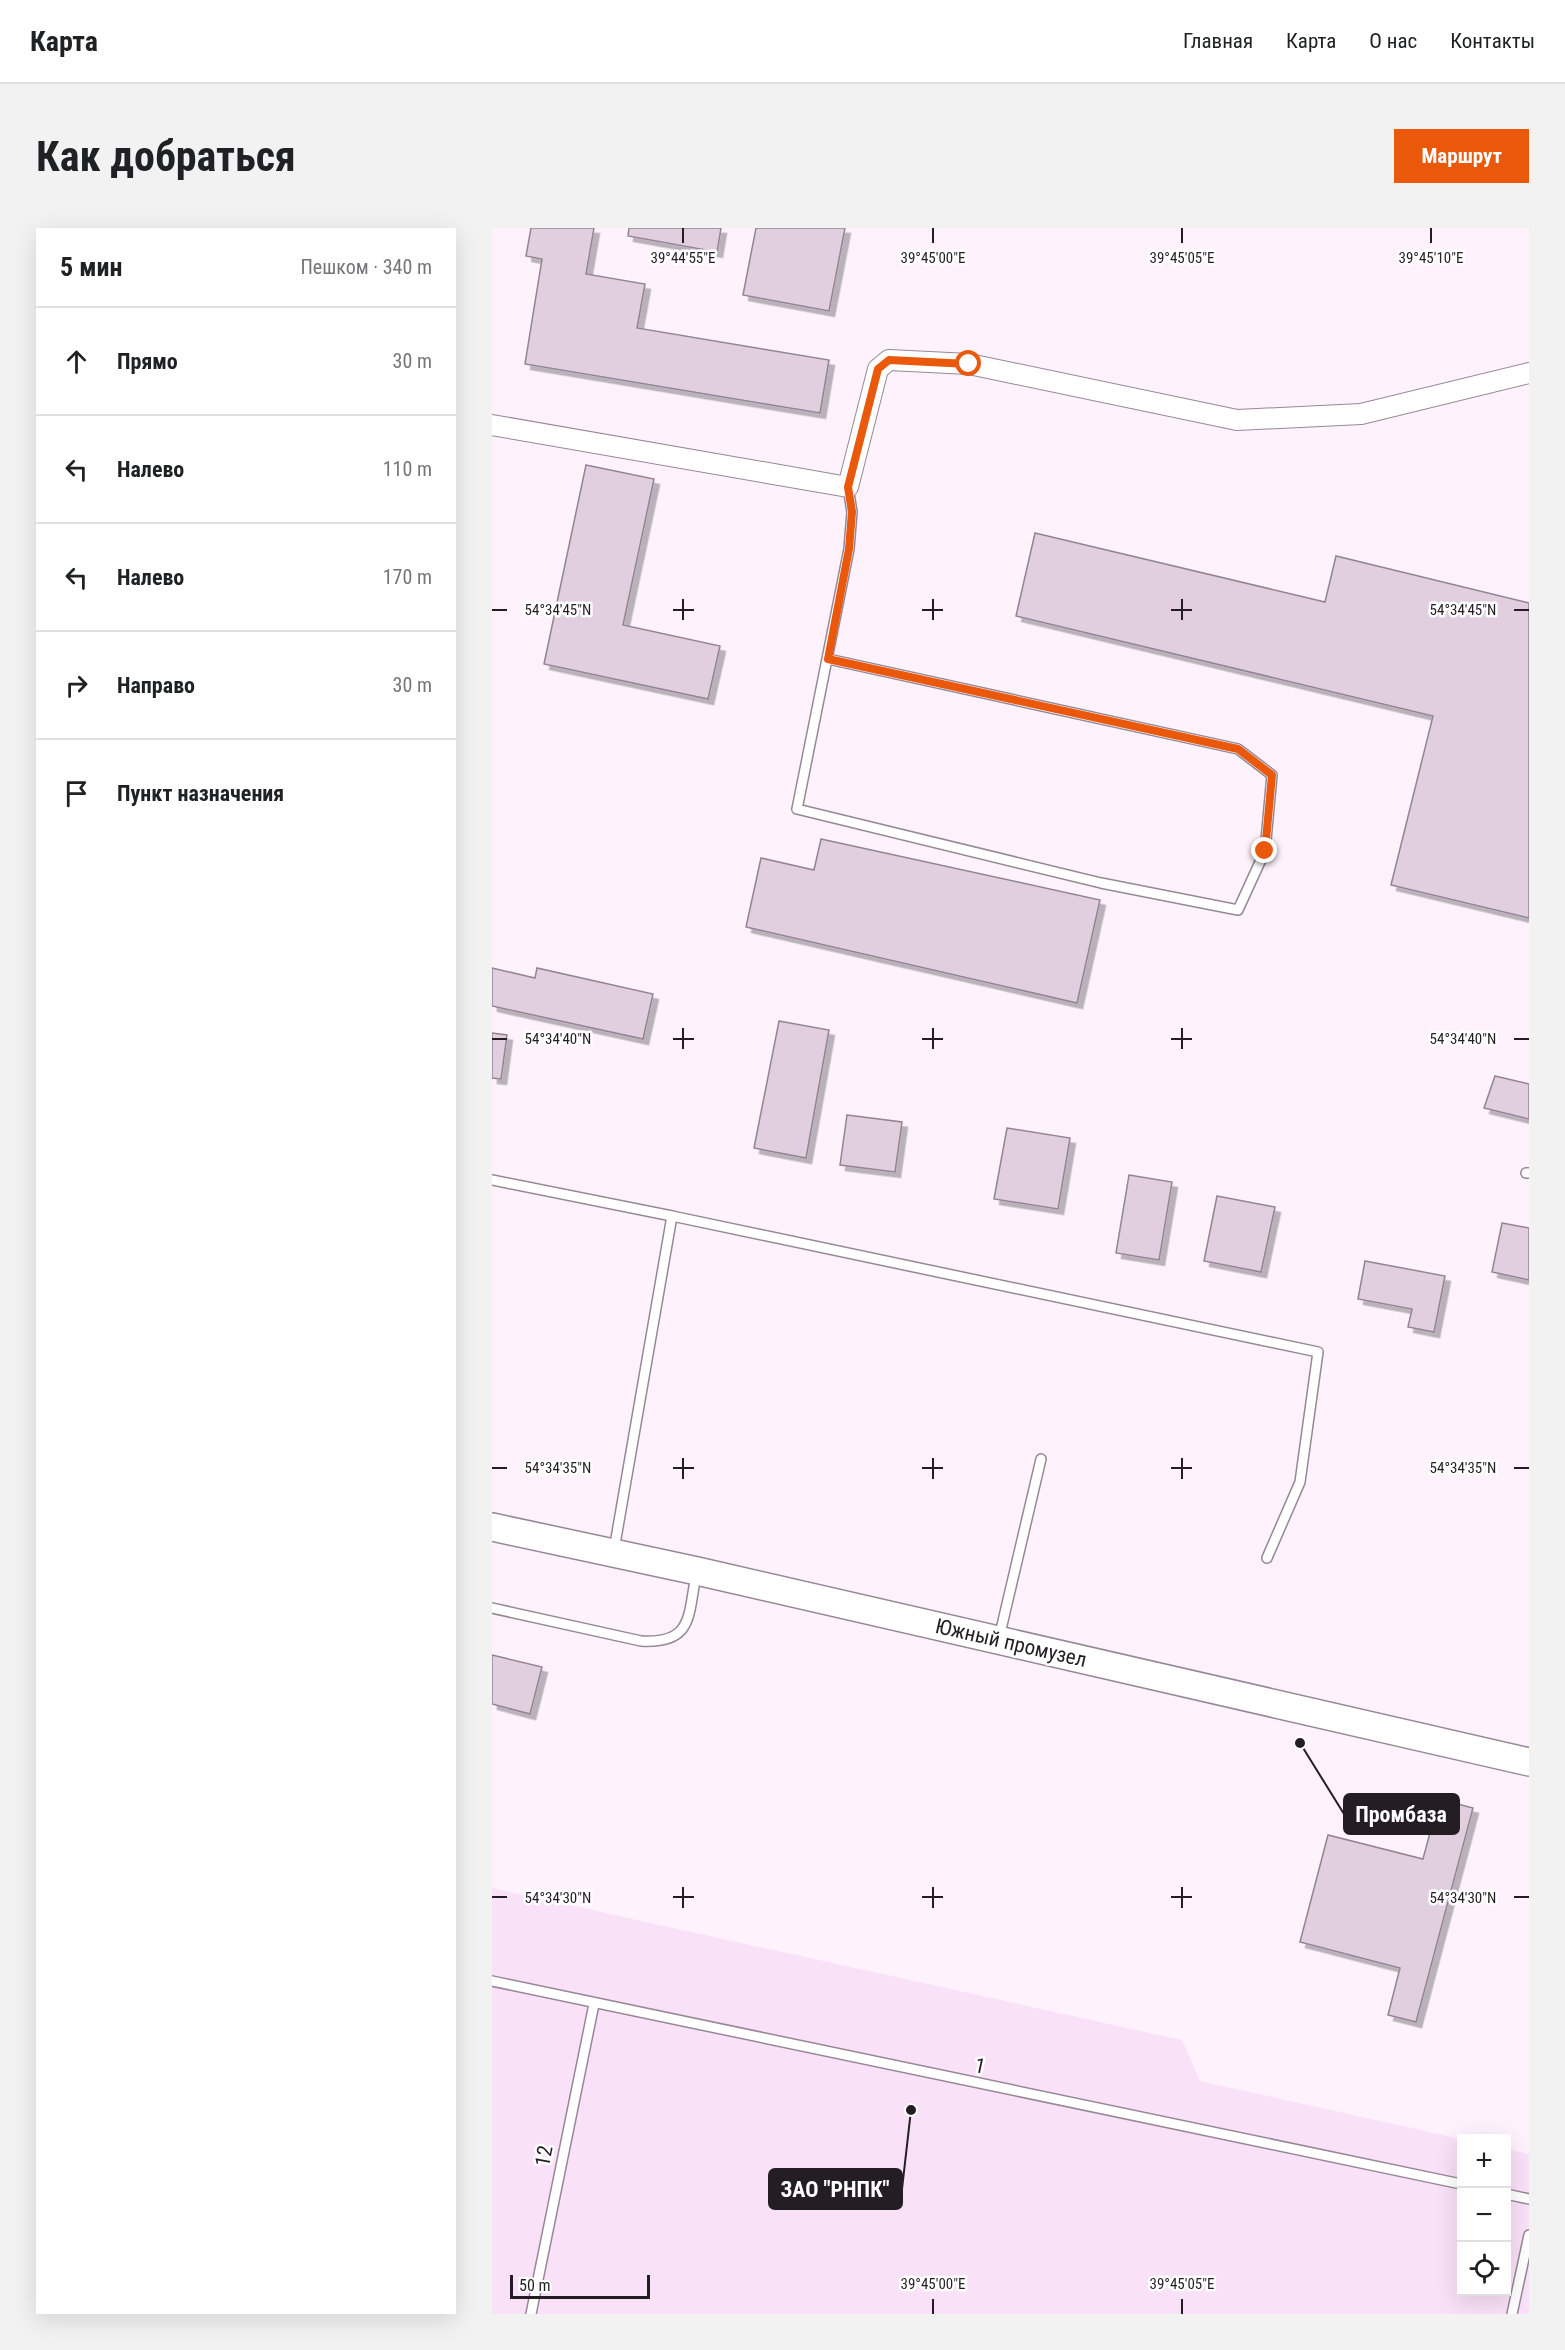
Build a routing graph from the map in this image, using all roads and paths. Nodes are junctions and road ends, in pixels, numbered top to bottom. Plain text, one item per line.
1 (1529, 373) edge
2 (492, 425) edge
3 (848, 487) junction
4 (828, 659) junction
5 (492, 1180) edge
6 (672, 1216) junction
7 (1041, 1459) dead end
8 (492, 1527) edge
9 (614, 1553) junction
10 (1267, 1558) dead end
11 (697, 1571) junction
12 (492, 1608) edge
13 (999, 1641) junction
14 (1529, 1762) edge
15 (492, 1981) edge
16 (594, 2004) junction
17 (1457, 2183) edge
18 (1511, 2195) edge
19 (1529, 2199) edge
20 (1529, 2235) edge
21 (531, 2314) edge
22 (1512, 2314) edge

1 - 3 street
2 - 3 street
3 - 4 lane
4 - 4 lane
5 - 6 lane
6 - 9 lane
6 - 10 lane
7 - 13 lane
8 - 9 street, Южный промузел
9 - 11 street, Южный промузел
11 - 12 lane
11 - 13 street, Южный промузел
13 - 14 street, Южный промузел
15 - 16 lane, 1 / 1
16 - 17 lane, 1 / 1
16 - 21 lane, 12 / 12
18 - 19 lane
20 - 22 lane

